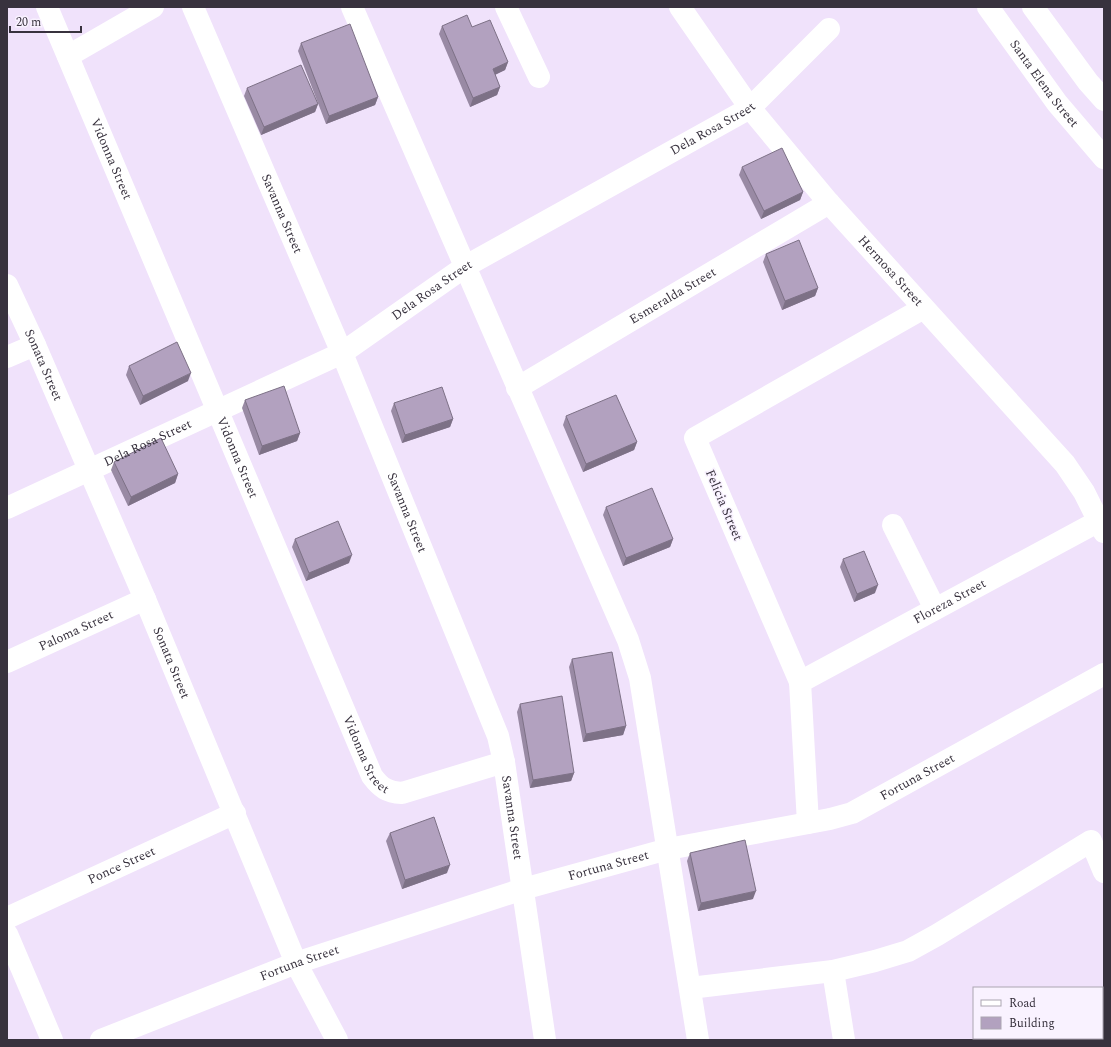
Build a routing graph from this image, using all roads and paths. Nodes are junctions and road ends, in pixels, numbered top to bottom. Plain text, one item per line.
1 (47, 7) edge
2 (153, 7) edge
3 (193, 7) edge
4 (352, 7) edge
5 (506, 7) edge
6 (680, 7) edge
7 (988, 7) edge
8 (1033, 7) edge
9 (829, 29) dead end
10 (68, 56) junction
11 (539, 77) dead end
12 (1104, 100) edge
13 (750, 108) junction
14 (1104, 158) edge
15 (829, 203) junction
16 (466, 266) junction
17 (7, 285) edge
18 (922, 309) junction
19 (35, 345) junction
20 (342, 353) junction
21 (7, 357) edge
22 (517, 388) junction
23 (217, 412) junction
24 (89, 472) junction
25 (7, 508) edge
26 (893, 525) dead end
27 (1102, 526) edge
28 (145, 599) junction
29 (935, 609) junction
30 (7, 662) edge
31 (1104, 674) edge
32 (800, 682) junction
33 (504, 762) junction
34 (235, 813) junction
35 (808, 823) junction
36 (668, 849) junction
37 (1104, 872) edge
38 (523, 889) junction
39 (7, 918) edge
40 (7, 934) edge
41 (296, 963) junction
42 (833, 971) junction
43 (690, 988) junction
44 (52, 1040) edge
45 (101, 1040) edge
46 (337, 1040) edge
47 (545, 1040) edge
48 (698, 1040) edge
49 (844, 1040) edge

1 - 10 street, Vidonna Street
2 - 10 street
3 - 20 street, Savanna Street
4 - 16 street
5 - 11 street
6 - 13 street, Hermosa Street
7 - 14 street, Santa Elena Street
8 - 12 street
9 - 13 street, Dela Rosa Street
10 - 23 street, Vidonna Street
13 - 15 street, Hermosa Street
13 - 16 street, Dela Rosa Street
15 - 18 street, Hermosa Street
15 - 22 street, Esmeralda Street
16 - 20 street, Dela Rosa Street
16 - 22 street
17 - 19 street, Sonata Street
18 - 27 street, Hermosa Street
18 - 32 street, Felicia Street
19 - 21 street
19 - 24 street, Sonata Street
20 - 23 street, Dela Rosa Street
20 - 33 street, Savanna Street
22 - 36 street
23 - 24 street, Dela Rosa Street
23 - 33 street, Vidonna Street
24 - 25 street, Dela Rosa Street
24 - 28 street, Sonata Street
26 - 29 street
27 - 29 street, Floreza Street
28 - 30 street, Paloma Street
28 - 34 street, Sonata Street
29 - 32 street, Floreza Street
31 - 35 street, Fortuna Street
32 - 35 street, Felicia Street
33 - 38 street, Savanna Street
34 - 39 street, Ponce Street
34 - 41 street, Sonata Street
35 - 36 street, Fortuna Street
36 - 38 street, Fortuna Street
36 - 43 street
37 - 42 street
38 - 41 street, Fortuna Street
38 - 47 street, Savanna Street
40 - 44 street
41 - 45 street, Fortuna Street
41 - 46 street, Sonata Street
42 - 43 street
42 - 49 street
43 - 48 street

